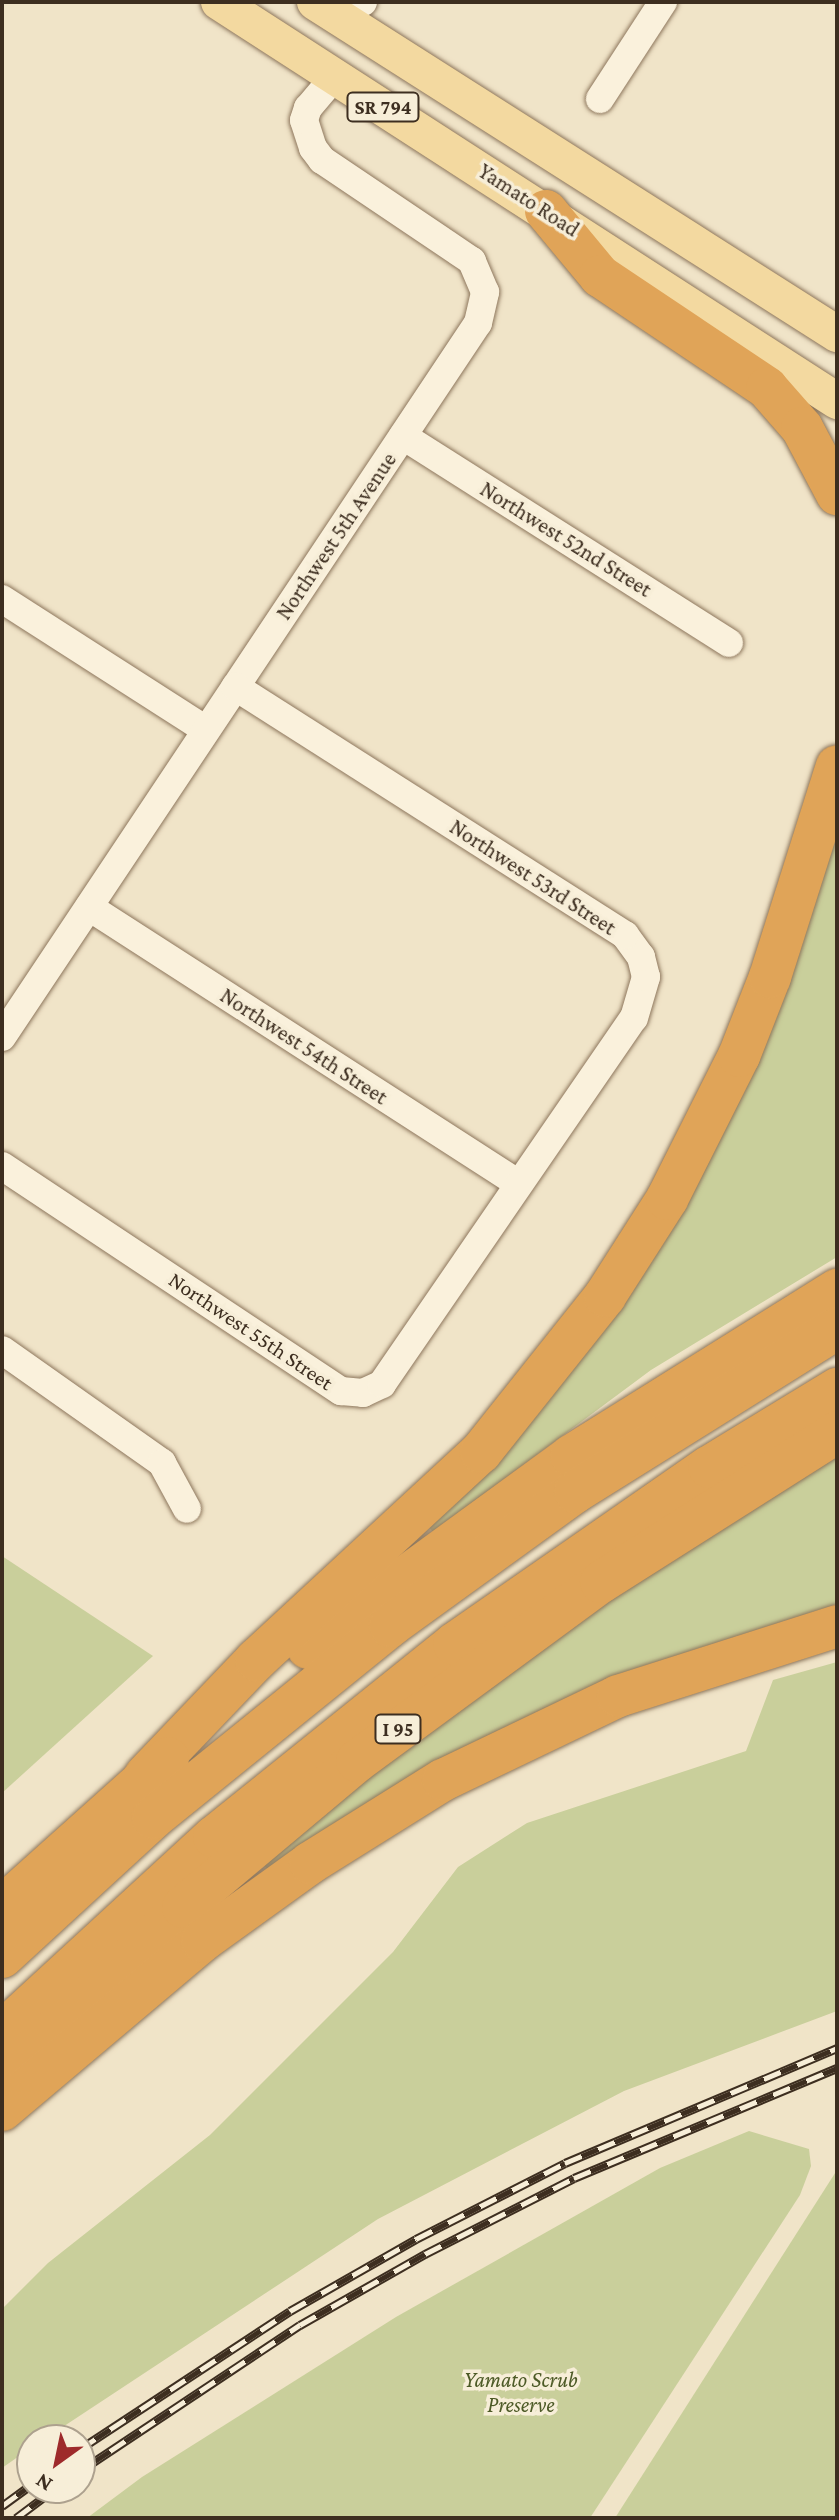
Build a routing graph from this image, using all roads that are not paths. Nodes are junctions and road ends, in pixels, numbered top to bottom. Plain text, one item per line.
1 (219, 2) edge
2 (263, 2) edge
3 (273, 2) edge
4 (315, 2) edge
5 (330, 2) edge
6 (363, 2) edge
7 (663, 2) edge
8 (335, 76) junction
9 (600, 99) dead end
10 (593, 182) junction
11 (546, 211) junction
12 (837, 334) edge
13 (837, 401) edge
14 (403, 436) junction
15 (837, 494) edge
16 (2, 599) edge
17 (729, 643) dead end
18 (235, 687) junction
19 (206, 730) junction
20 (837, 766) edge
21 (89, 907) junction
22 (2, 1037) edge
23 (2, 1166) edge
24 (519, 1184) junction
25 (837, 1290) edge
26 (837, 1328) edge
27 (2, 1350) edge
28 (837, 1389) edge
29 (837, 1432) edge
30 (187, 1509) dead end
31 (837, 1626) edge
32 (837, 1634) edge
33 (796, 1637) junction
34 (145, 1776) junction
35 (2, 1907) edge
36 (2, 1957) edge
37 (2, 2032) edge
38 (2, 2079) edge
39 (2, 2110) edge

1 - 8 main road, Yamato Road / SR 794
2 - 3 main road
4 - 10 main road, SR 794
5 - 6 street
7 - 9 street
8 - 10 main road
8 - 11 main road, Yamato Road / SR 794
8 - 14 street, Northwest 5th Avenue
10 - 12 main road, SR 794
11 - 13 main road, Yamato Road / SR 794
11 - 15 highway
14 - 17 street, Northwest 52nd Street
14 - 18 street, Northwest 5th Avenue
16 - 19 street
18 - 19 street, Northwest 5th Avenue
18 - 24 street, Northwest 53rd Street
19 - 21 street, Northwest 5th Avenue
20 - 34 highway
21 - 22 street, Northwest 5th Avenue
21 - 24 street, Northwest 54th Street
23 - 24 street, Northwest 55th Street
25 - 34 highway
26 - 36 highway
27 - 30 street
28 - 37 highway
29 - 38 highway, I 95
31 - 33 highway
32 - 33 highway
33 - 39 highway
34 - 35 highway

